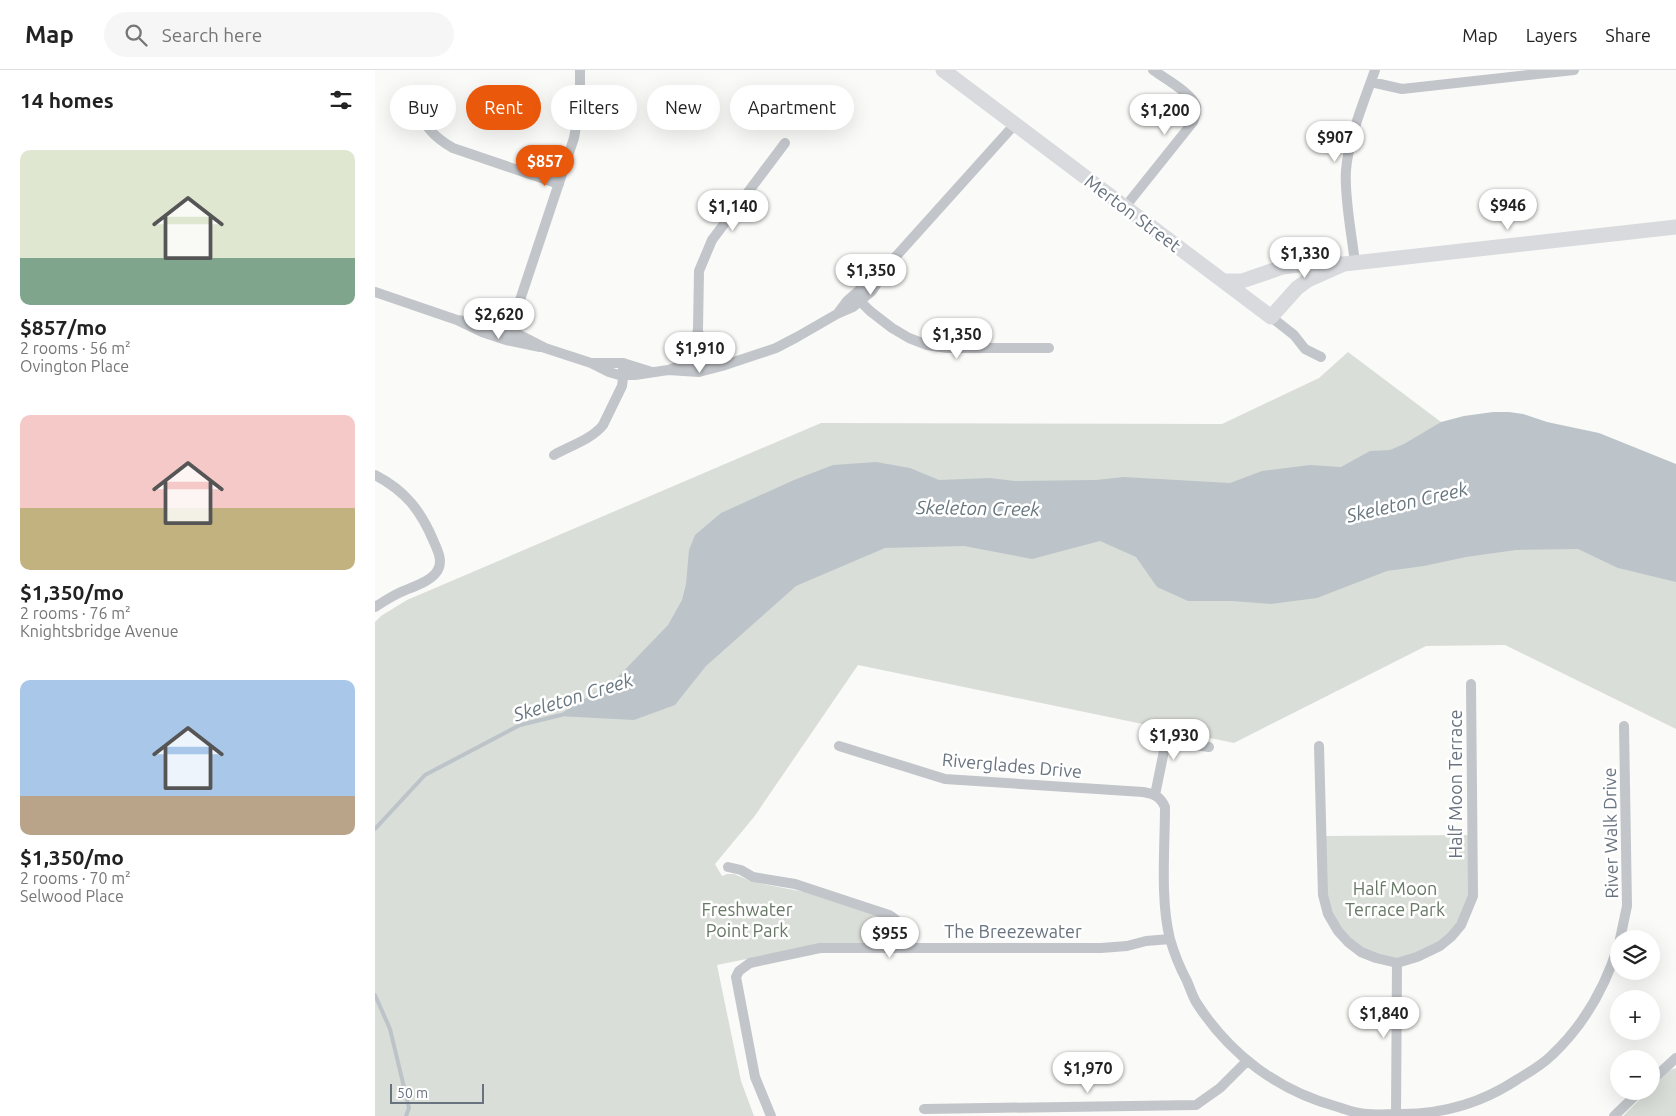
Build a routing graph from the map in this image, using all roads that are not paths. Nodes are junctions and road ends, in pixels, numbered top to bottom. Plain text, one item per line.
1 (580, 70) edge
2 (943, 70) edge
3 (1153, 70) edge
4 (1375, 70) edge
5 (1574, 70) edge
6 (1371, 82) junction
7 (1015, 124) junction
8 (430, 130) edge
9 (785, 143) dead end
10 (559, 184) junction
11 (1125, 207) junction
12 (1676, 227) edge
13 (1349, 264) junction
14 (1223, 281) junction
15 (375, 292) edge
16 (862, 296) junction
17 (1271, 317) junction
18 (508, 334) junction
19 (1049, 348) dead end
20 (1321, 357) dead end
21 (591, 363) junction
22 (623, 363) junction
23 (699, 365) junction
24 (652, 372) junction
25 (620, 375) junction
26 (554, 454) dead end
27 (375, 475) edge
28 (375, 607) edge
29 (1471, 684) dead end
30 (1624, 726) dead end
31 (839, 746) dead end
32 (1319, 746) dead end
33 (1209, 747) dead end
34 (1155, 795) junction
35 (728, 867) dead end
36 (1622, 930) edge
37 (1170, 939) junction
38 (902, 947) junction
39 (1397, 963) junction
40 (1610, 969) edge
41 (1676, 1058) edge
42 (1247, 1062) junction
43 (1660, 1073) edge
44 (1631, 1100) edge
45 (924, 1108) dead end
46 (1396, 1115) edge
47 (771, 1116) edge
48 (1614, 1116) edge

1 - 10 street
2 - 7 street, Merton Street
3 - 11 street
4 - 6 street
5 - 6 street
6 - 13 street
7 - 11 street, Merton Street
7 - 16 street
8 - 10 street
9 - 23 street
10 - 18 street
11 - 14 street, Merton Street
12 - 13 street
13 - 14 street
13 - 17 street
14 - 17 street, Merton Street
15 - 18 street
16 - 19 street
16 - 23 street
17 - 20 street, Merton Street
18 - 21 street
21 - 22 street
21 - 25 street
22 - 24 street
22 - 25 street
23 - 24 street
24 - 25 street
25 - 26 street
27 - 28 street
29 - 39 street, Half Moon Terrace
30 - 36 street, River Walk Drive
31 - 34 street, Riverglades Drive
32 - 39 street
33 - 34 street
34 - 37 street
35 - 38 street
37 - 38 street, The Breezewater
37 - 42 street
38 - 47 street, The Breezewater
39 - 46 street
40 - 46 street
41 - 43 street
42 - 45 street
42 - 46 street
44 - 48 street

